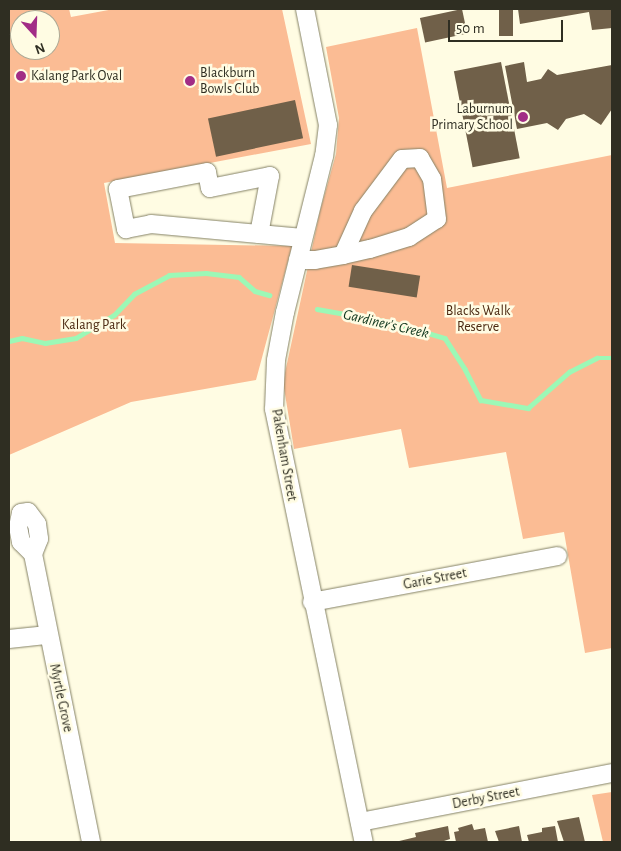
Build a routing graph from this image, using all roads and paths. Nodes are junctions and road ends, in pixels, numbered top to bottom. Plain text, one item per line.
1 (305, 9) edge
2 (259, 234) junction
3 (303, 238) junction
4 (343, 255) junction
5 (298, 260) junction
6 (33, 554) dead end
7 (558, 556) dead end
8 (312, 602) junction
9 (48, 634) junction
10 (9, 639) edge
11 (612, 773) edge
12 (360, 822) junction
13 (91, 842) edge
14 (364, 842) edge

1 - 3 street, Pakenham Street
2 - 2 street
2 - 3 street
3 - 5 street, Pakenham Street
4 - 4 street
4 - 5 street
5 - 8 street, Pakenham Street
6 - 9 street, Myrtle Grove
7 - 8 street, Garie Street
8 - 12 street, Pakenham Street
9 - 10 street
9 - 13 street, Myrtle Grove
11 - 12 street, Derby Street
12 - 14 street, Pakenham Street

